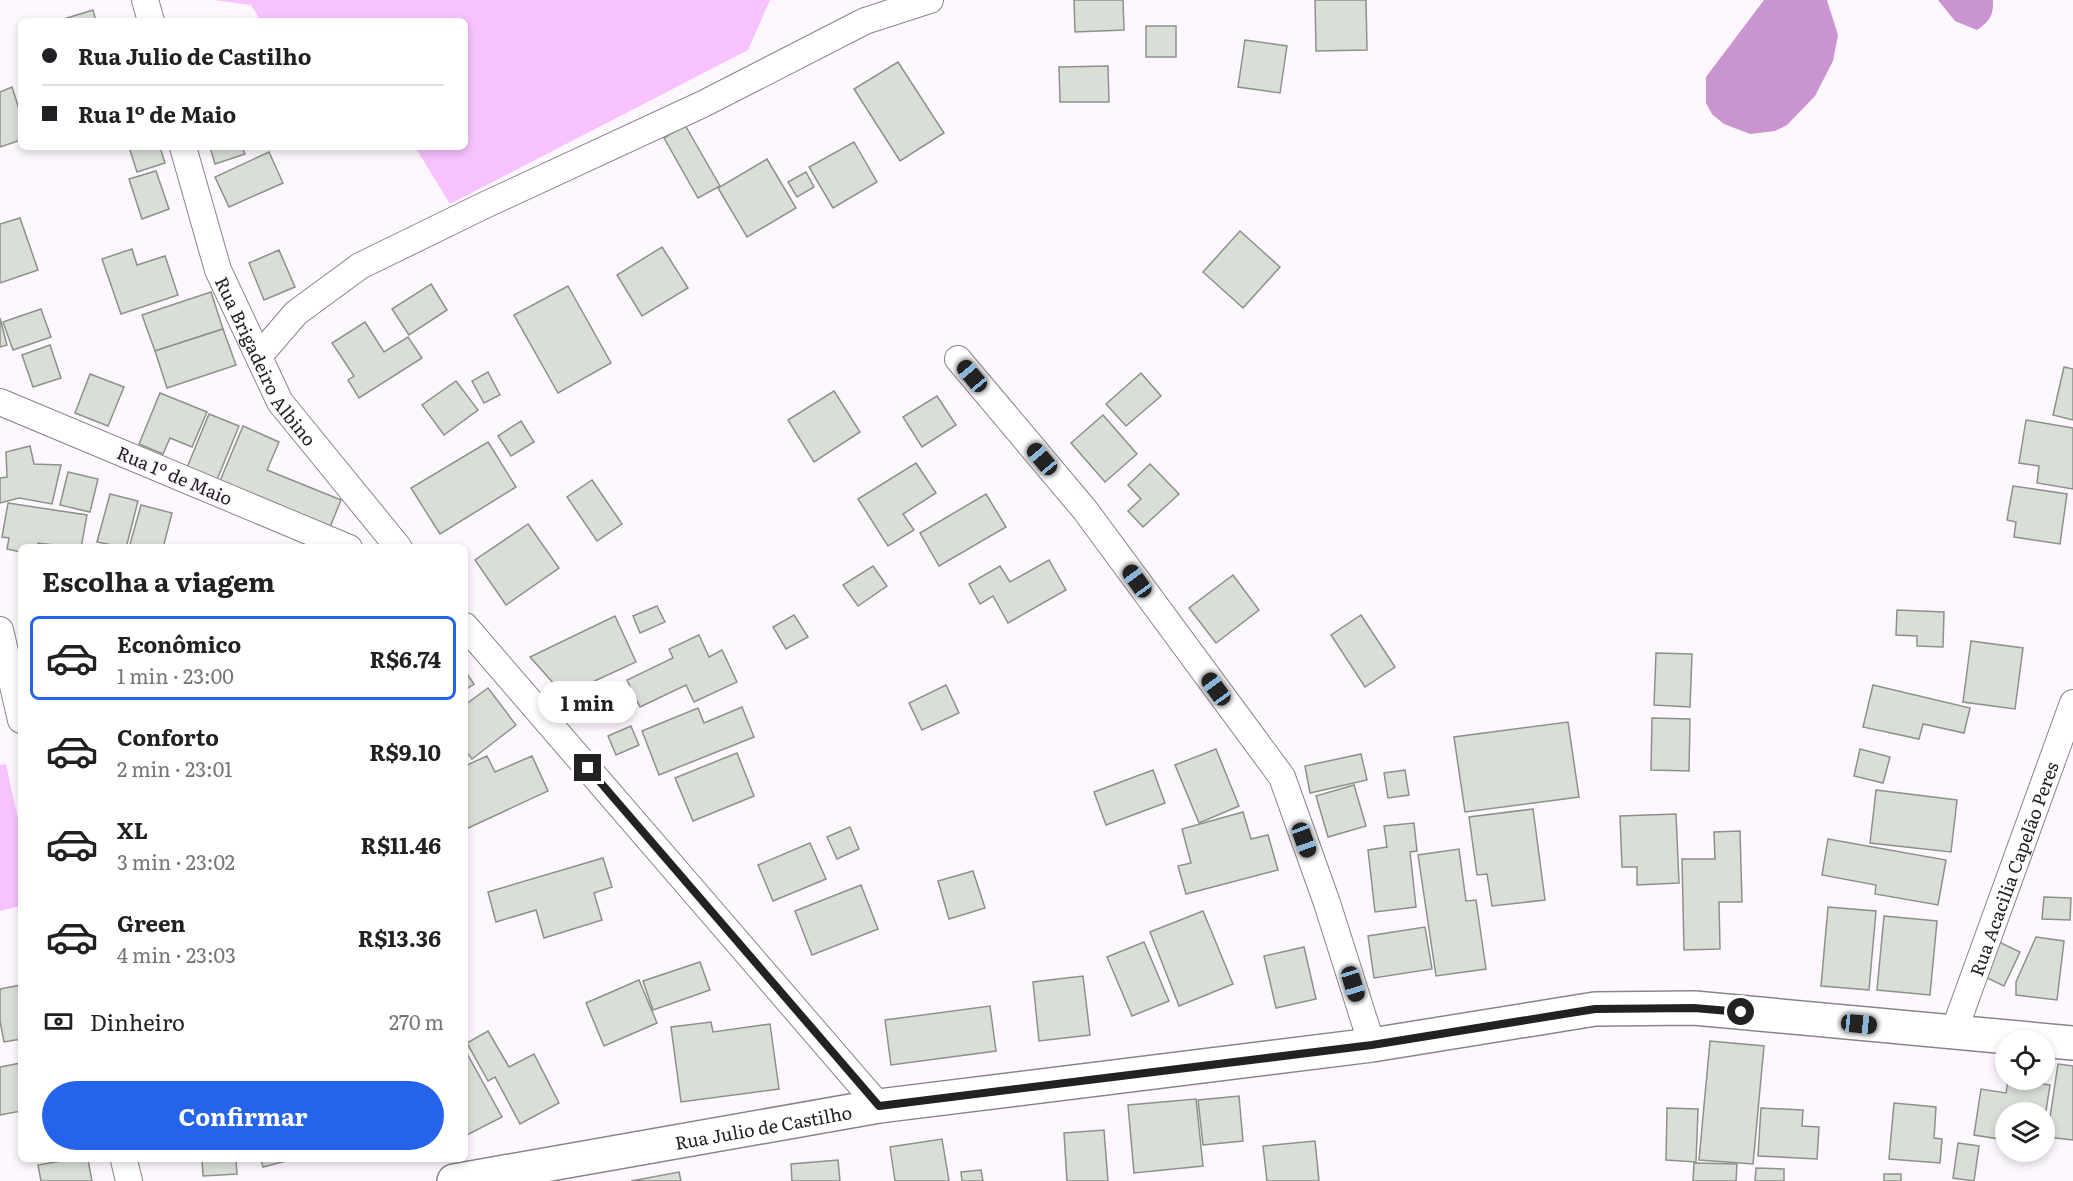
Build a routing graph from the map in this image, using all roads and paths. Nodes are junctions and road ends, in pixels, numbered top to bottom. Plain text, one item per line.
1 (145, 0) edge
2 (930, 0) edge
3 (150, 18) edge
4 (184, 150) edge
5 (259, 356) junction
6 (958, 359) dead end
7 (0, 402) edge
8 (339, 544) edge
9 (396, 544) edge
10 (468, 629) edge
11 (0, 630) edge
12 (2073, 703) edge
13 (18, 707) edge
14 (1953, 1034) junction
15 (2073, 1043) edge
16 (1372, 1045) junction
17 (879, 1106) junction
18 (124, 1162) edge
19 (129, 1181) edge
20 (454, 1181) edge

1 - 3 street
2 - 5 street
4 - 5 street, Rua Brigadeiro Albino
5 - 9 street, Rua Brigadeiro Albino
6 - 16 street
7 - 8 street, Rua 1º de Maio
10 - 17 street
11 - 13 street
12 - 14 street, Rua Acacilia Capelão Peres
14 - 15 street, Rua Julio de Castilho
14 - 16 street, Rua Julio de Castilho
16 - 17 street, Rua Julio de Castilho
17 - 20 street, Rua Julio de Castilho
18 - 19 street

